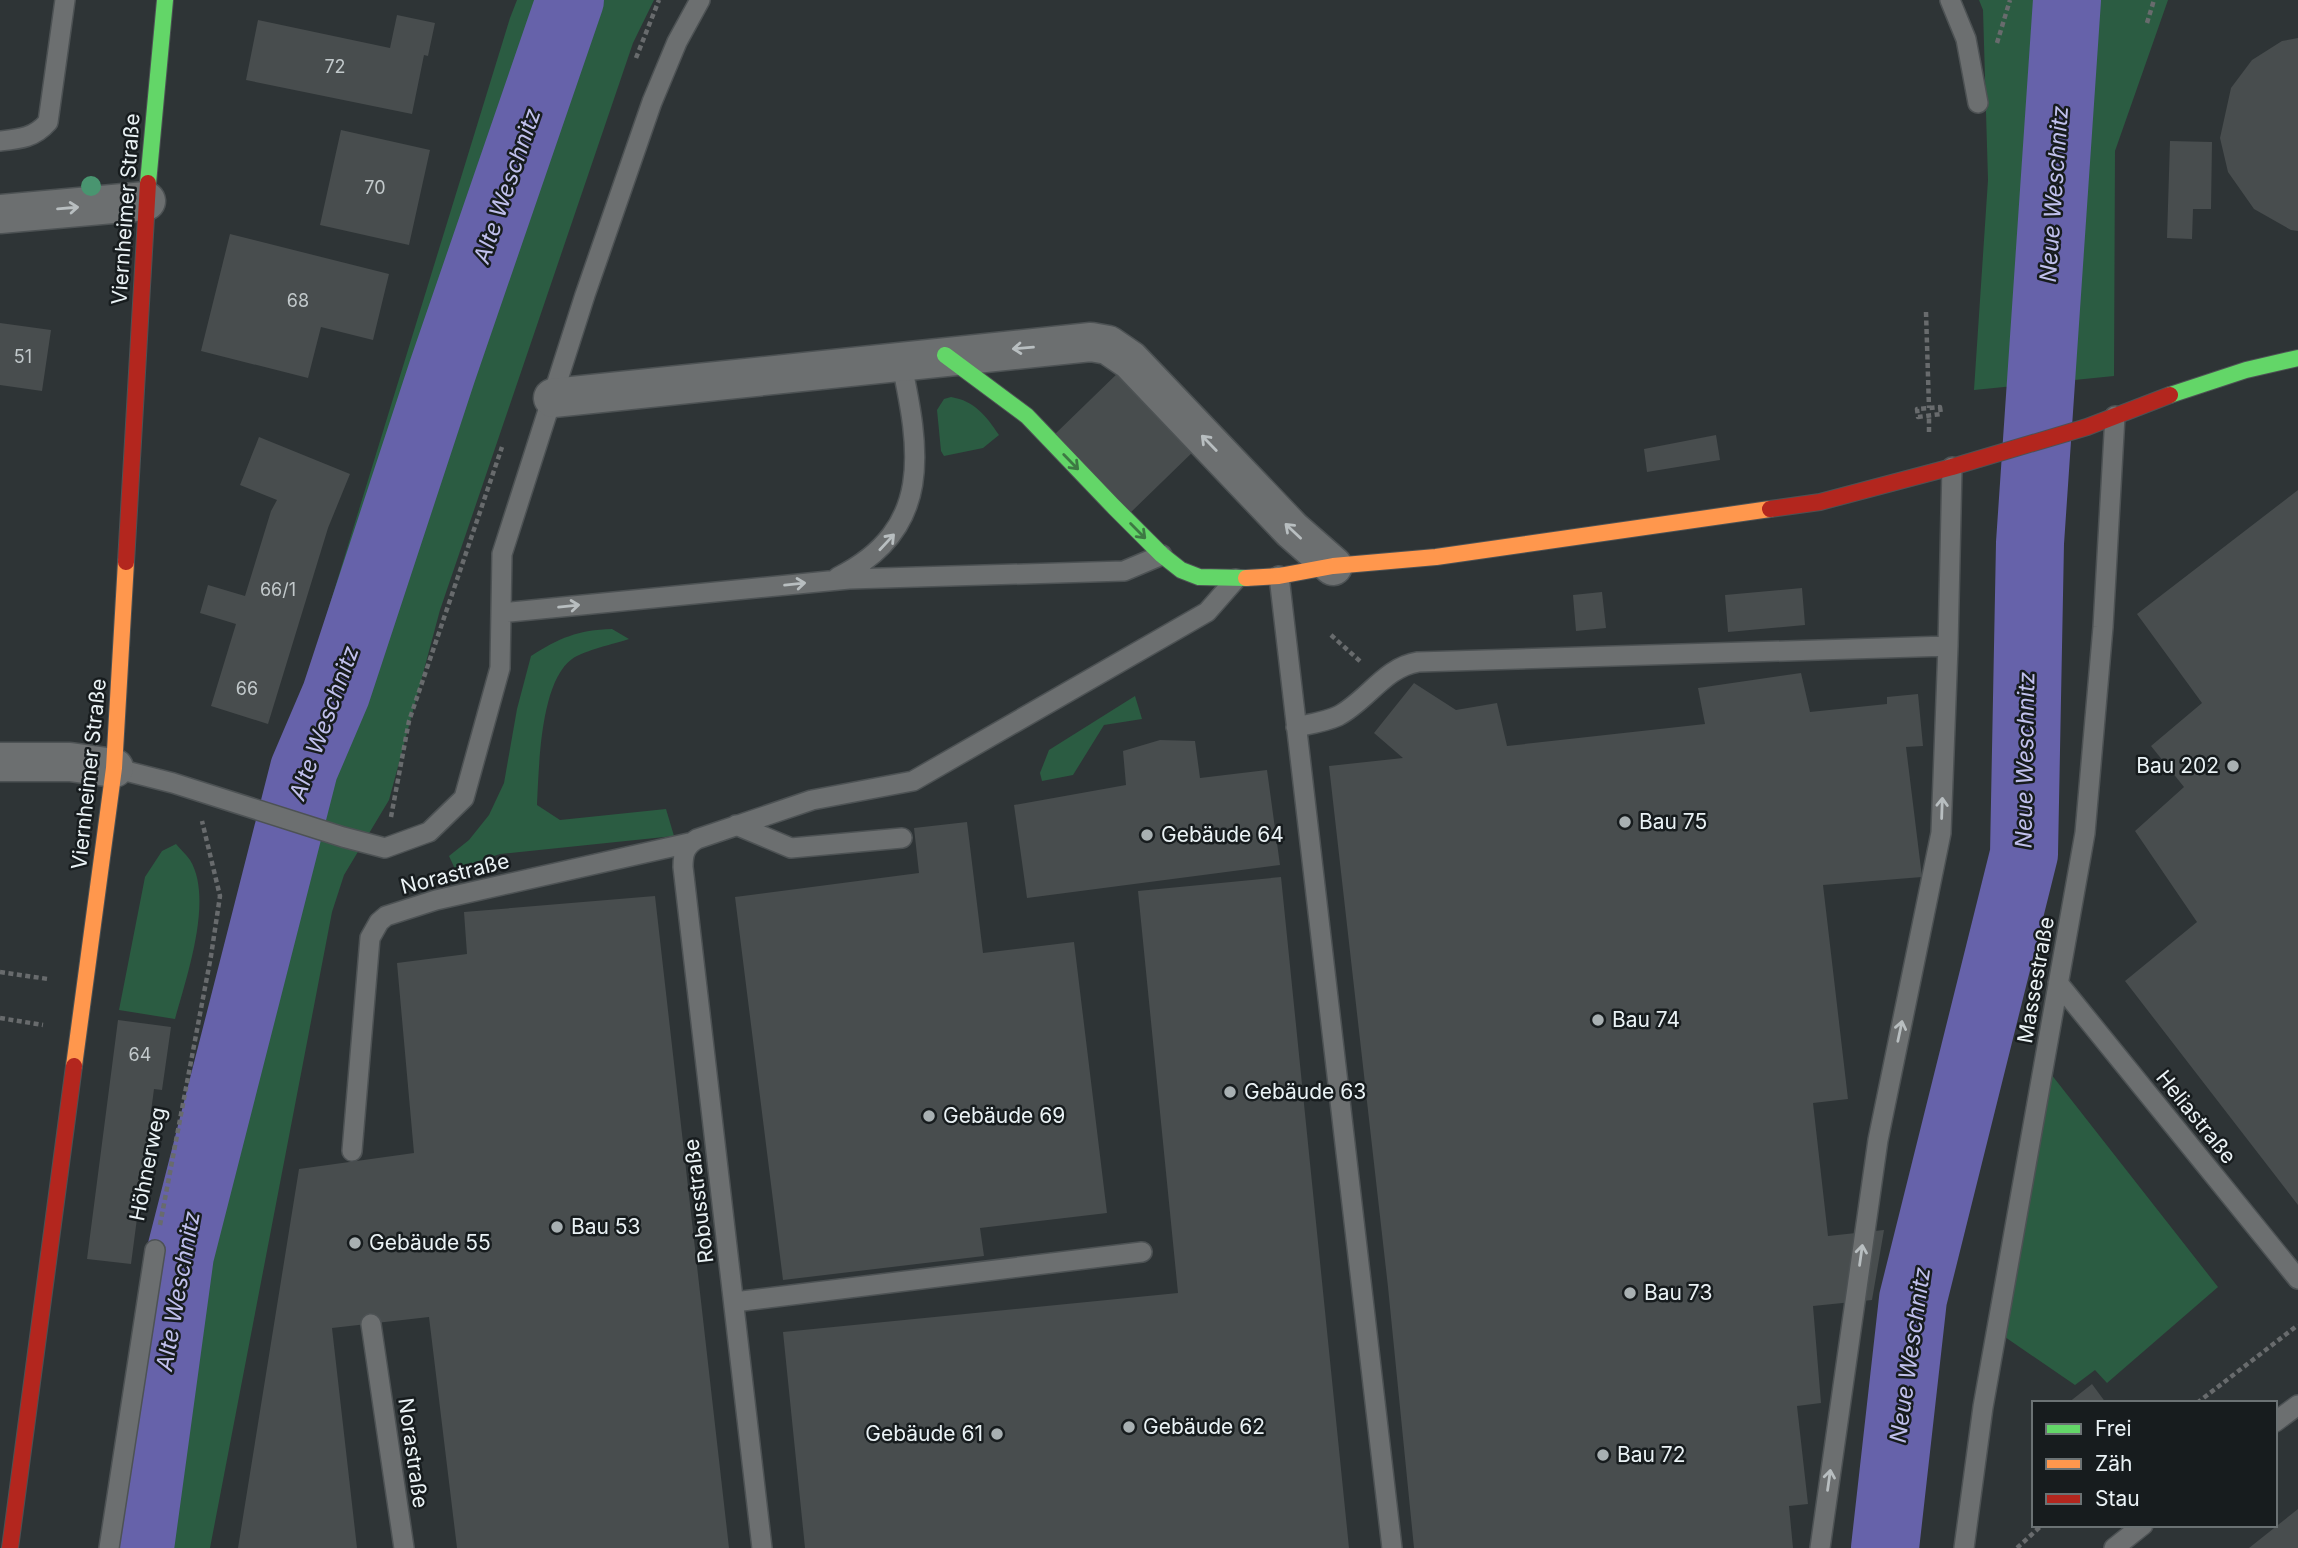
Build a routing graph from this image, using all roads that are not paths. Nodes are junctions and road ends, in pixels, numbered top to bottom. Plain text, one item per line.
1 (65, 0) edge
2 (165, 0) edge
3 (700, 0) edge
4 (1950, 0) edge
5 (1978, 103) dead end
6 (0, 141) edge
7 (146, 201) junction
8 (0, 214) edge
9 (945, 355) junction
10 (2298, 358) edge
11 (901, 361) junction
12 (553, 398) junction
13 (2115, 416) junction
14 (1952, 467) junction
15 (1162, 555) junction
16 (1333, 566) junction
17 (1279, 576) junction
18 (1236, 579) junction
19 (831, 581) junction
20 (501, 612) junction
21 (1948, 652) junction
22 (1296, 727) junction
23 (0, 762) edge
24 (114, 768) junction
25 (736, 825) junction
26 (902, 838) dead end
27 (687, 846) junction
28 (2059, 983) junction
29 (352, 1151) dead end
30 (155, 1250) road end
31 (1142, 1252) dead end
32 (2298, 1279) edge
33 (734, 1302) junction
34 (371, 1324) dead end
35 (2298, 1405) edge
36 (2277, 1421) edge
37 (2140, 1527) edge
38 (9, 1548) edge
39 (109, 1548) edge
40 (404, 1548) edge
41 (762, 1548) edge
42 (1392, 1548) edge
43 (1820, 1548) edge
44 (1964, 1548) edge
45 (2114, 1548) edge

1 - 6 lane
2 - 7 street, Viernheimer Straße
3 - 12 lane
4 - 5 lane
8 -> 7 street
7 - 24 street, Viernheimer Straße
9 - 11 street
9 -> 15 street
16 -> 9 street
10 - 13 street
11 - 12 street
19 -> 11 lane
12 - 20 lane
13 - 14 street
13 - 28 lane, Massestraße
14 - 16 street
14 - 21 lane
15 - 18 street
15 - 19 lane
16 - 17 street
17 - 18 street
17 - 22 lane
18 - 25 lane, Norastraße
20 -> 19 lane
20 - 24 lane
21 - 22 lane
43 -> 21 lane
22 - 42 lane
23 - 24 street
24 - 38 street, Viernheimer Straße
25 - 26 lane
25 - 27 lane, Norastraße
27 - 29 lane, Norastraße
27 - 33 lane, Robusstraße
28 - 32 lane, Heliastraße
28 - 44 lane, Massestraße
30 - 39 lane, Höhnerweg
31 - 33 lane
33 - 41 lane, Robusstraße
34 - 40 lane, Norastraße
35 - 36 lane
37 - 45 lane

